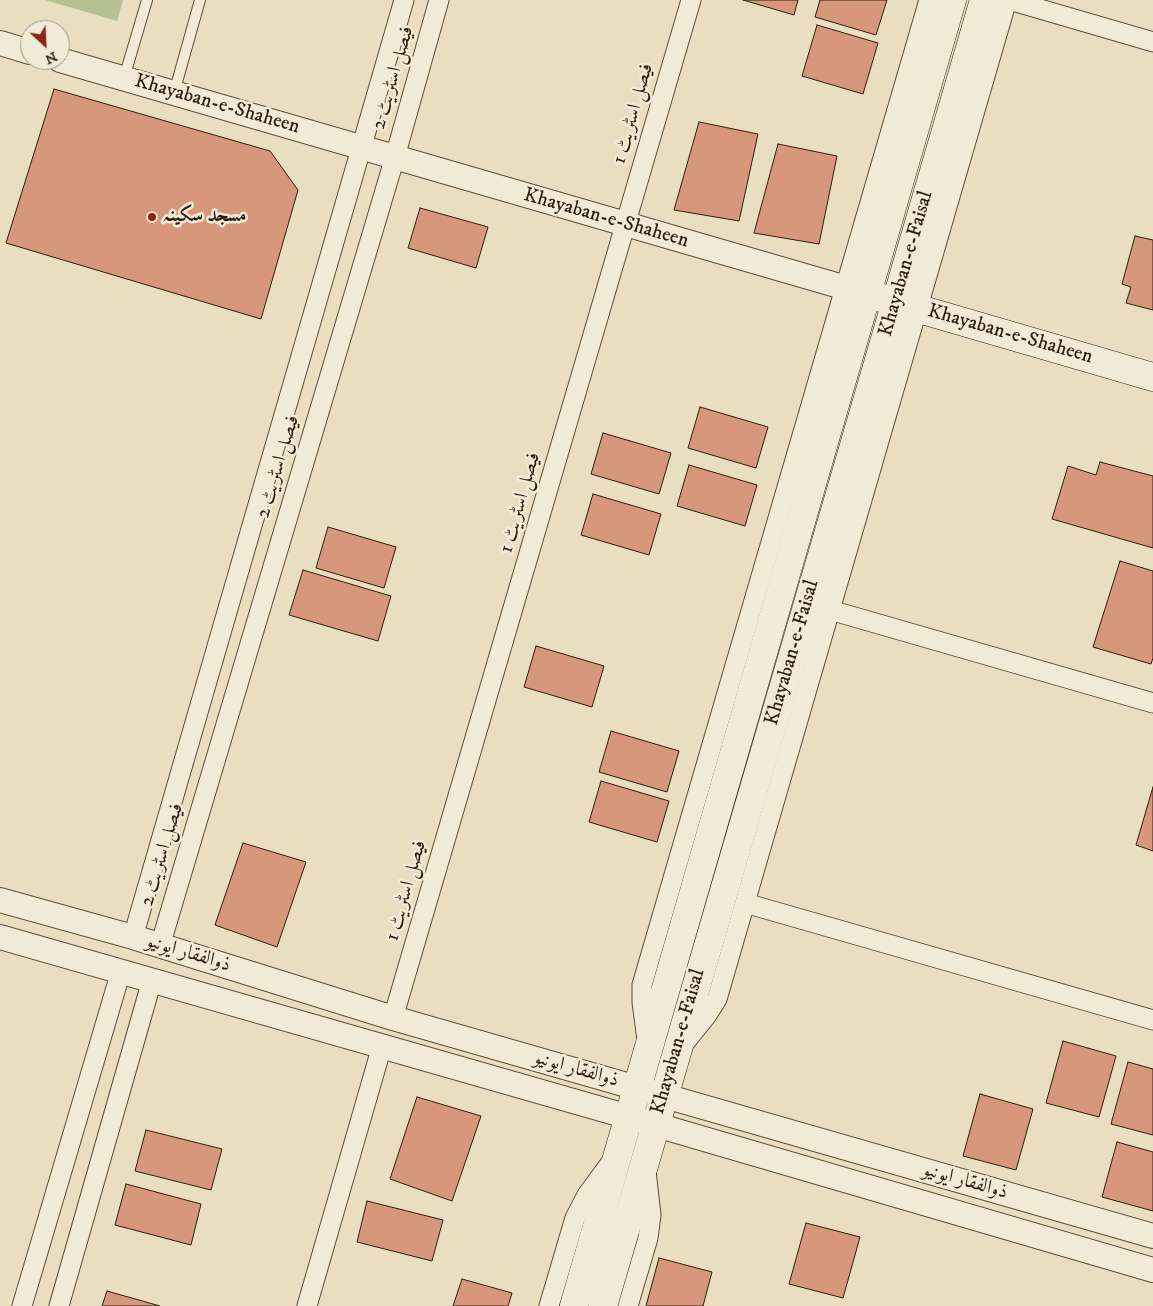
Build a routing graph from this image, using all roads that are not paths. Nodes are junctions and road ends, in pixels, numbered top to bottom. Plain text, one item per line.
1 (147, 0) edge
2 (200, 0) edge
3 (404, 0) edge
4 (440, 0) edge
5 (691, 0) edge
6 (929, 0) edge
7 (952, 0) edge
8 (984, 0) edge
9 (1008, 0) edge
10 (1153, 42) edge
11 (0, 43) edge
12 (20, 49) edge
13 (70, 63) edge
14 (124, 78) junction
15 (174, 93) junction
16 (362, 147) junction
17 (395, 157) junction
18 (626, 225) junction
19 (856, 291) junction
20 (907, 305) junction
21 (1153, 377) edge
22 (830, 610) junction
23 (1153, 703) edge
24 (0, 900) edge
25 (745, 903) junction
26 (0, 937) edge
27 (133, 937) junction
28 (160, 946) junction
29 (121, 971) junction
30 (152, 980) junction
31 (393, 1018) junction
32 (1153, 1020) edge
33 (382, 1046) junction
34 (676, 1053) junction
35 (637, 1088) junction
36 (664, 1096) junction
37 (629, 1117) junction
38 (655, 1125) junction
39 (618, 1155) junction
40 (644, 1162) junction
41 (1153, 1236) edge
42 (1153, 1270) edge
43 (22, 1306) edge
44 (58, 1306) edge
45 (307, 1306) edge
46 (549, 1306) edge
47 (574, 1306) edge
48 (603, 1306) edge
49 (628, 1306) edge

1 - 14 lane
2 - 15 lane
3 - 16 street, فیصل اسٹریٹ 2
4 - 17 street, فیصل اسٹریٹ 2
5 - 18 street, فیصل اسٹریٹ 1
6 - 19 street
7 - 19 main road, Khayaban-e-Faisal
8 - 20 main road, Khayaban-e-Faisal
9 - 10 street
9 - 20 street
11 - 12 street
13 - 14 street, Khayaban-e-Shaheen
14 - 15 street, Khayaban-e-Shaheen
15 - 16 street, Khayaban-e-Shaheen
16 - 17 street, Khayaban-e-Shaheen
16 - 27 street, فیصل اسٹریٹ 2
17 - 18 street, Khayaban-e-Shaheen
17 - 28 street, فیصل اسٹریٹ 2
18 - 19 street, Khayaban-e-Shaheen
18 - 31 street, فیصل اسٹریٹ 1
19 - 20 main road, Khayaban-e-Shaheen
19 - 35 main road, Khayaban-e-Faisal
20 - 21 main road, Khayaban-e-Shaheen
20 - 22 street
20 - 34 main road, Khayaban-e-Faisal
22 - 23 street
22 - 25 street
24 - 27 street, ذوالفقار ایونیو
25 - 32 street
25 - 34 street
26 - 29 street, ذوالفقار ایونیو
27 - 28 street, ذوالفقار ایونیو
28 - 31 street, ذوالفقار ایونیو
29 - 30 street, ذوالفقار ایونیو
29 - 43 street
30 - 33 street, ذوالفقار ایونیو
30 - 44 street
31 - 35 street, ذوالفقار ایونیو
33 - 37 street, ذوالفقار ایونیو
33 - 45 street
34 - 36 main road, Khayaban-e-Faisal
35 - 36 street, ذوالفقار ایونیو
35 - 37 main road, Khayaban-e-Faisal
36 - 38 main road, Khayaban-e-Faisal
36 - 41 street, ذوالفقار ایونیو
37 - 38 street, ذوالفقار ایونیو
37 - 39 main road, Khayaban-e-Faisal
38 - 40 main road, Khayaban-e-Faisal
38 - 42 street, ذوالفقار ایونیو
39 - 46 street
39 - 47 main road, Khayaban-e-Faisal
40 - 48 main road, Khayaban-e-Faisal
40 - 49 street

